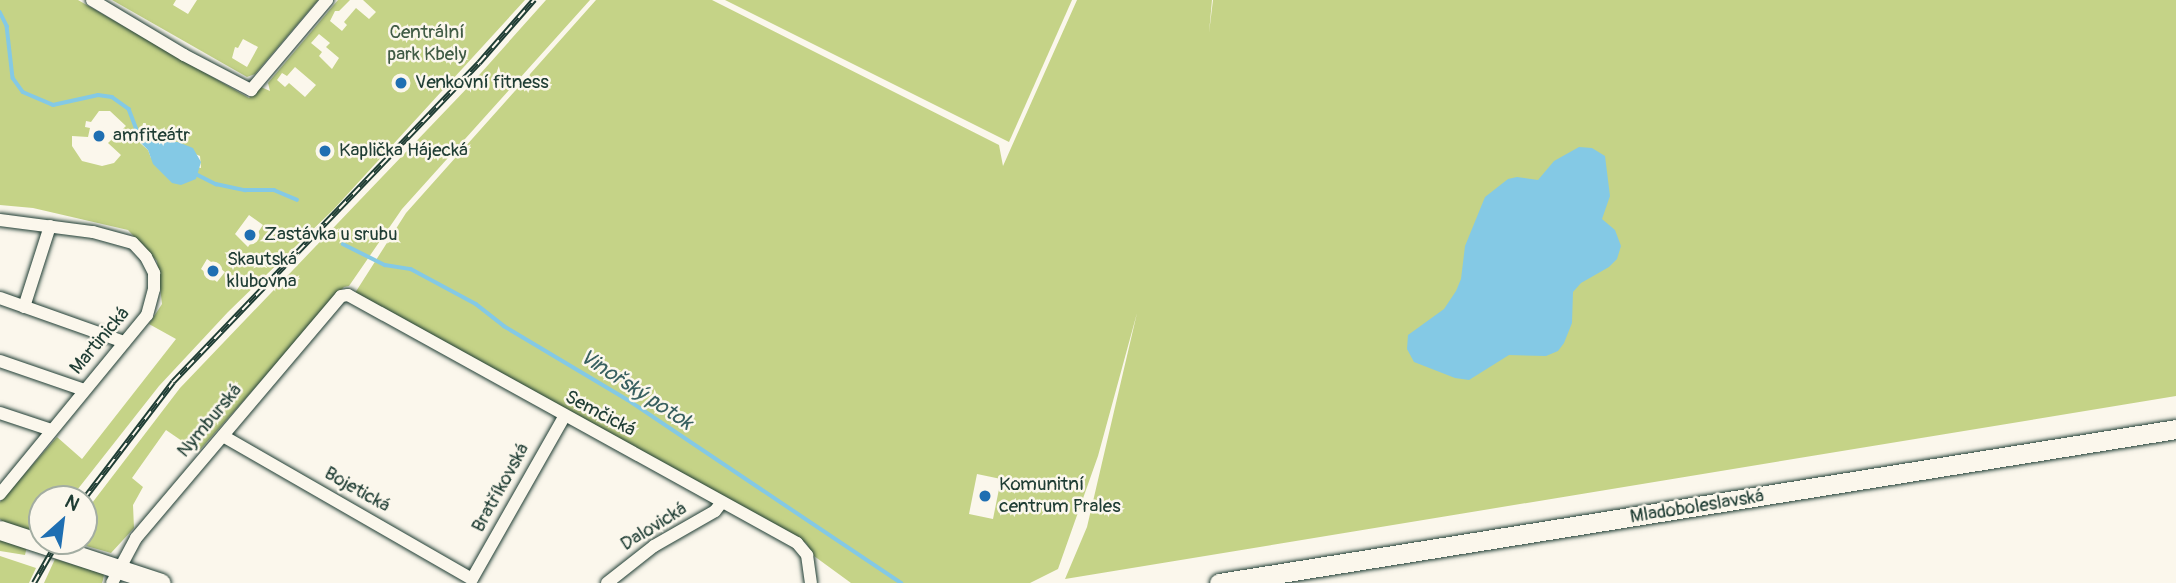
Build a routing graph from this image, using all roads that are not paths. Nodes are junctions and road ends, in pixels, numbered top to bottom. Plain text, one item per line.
1 (92, 0) edge
2 (327, 0) edge
3 (0, 220) edge
4 (50, 226) junction
5 (348, 295) joint
6 (3, 303) edge
7 (24, 307) junction
8 (124, 342) junction
9 (0, 361) edge
10 (83, 390) junction
11 (0, 413) edge
12 (564, 417) junction
13 (2176, 429) edge
14 (51, 430) junction
15 (223, 436) junction
16 (0, 494) edge
17 (722, 502) junction
18 (0, 530) edge
19 (116, 576) edge
20 (472, 579) joint
21 (161, 583) edge
22 (607, 583) edge
23 (811, 583) edge
24 (1219, 583) edge

1 - 2 street
3 - 4 street, Martinická
4 - 7 street
4 - 8 street, Martinická
5 - 12 street, Semčická
5 - 15 street, Nymburská
6 - 7 street
7 - 8 street
8 - 10 street, Martinická
9 - 10 street
10 - 14 street, Martinická
11 - 14 street
12 - 17 street, Semčická
12 - 20 street, Bratříkovská
13 - 24 main road, Mladoboleslavská
14 - 16 street, Martinická
15 - 19 street, Nymburská
15 - 20 street, Bojetická
17 - 22 street, Dalovická
17 - 23 street, Semčická
18 - 19 main road
19 - 21 main road

